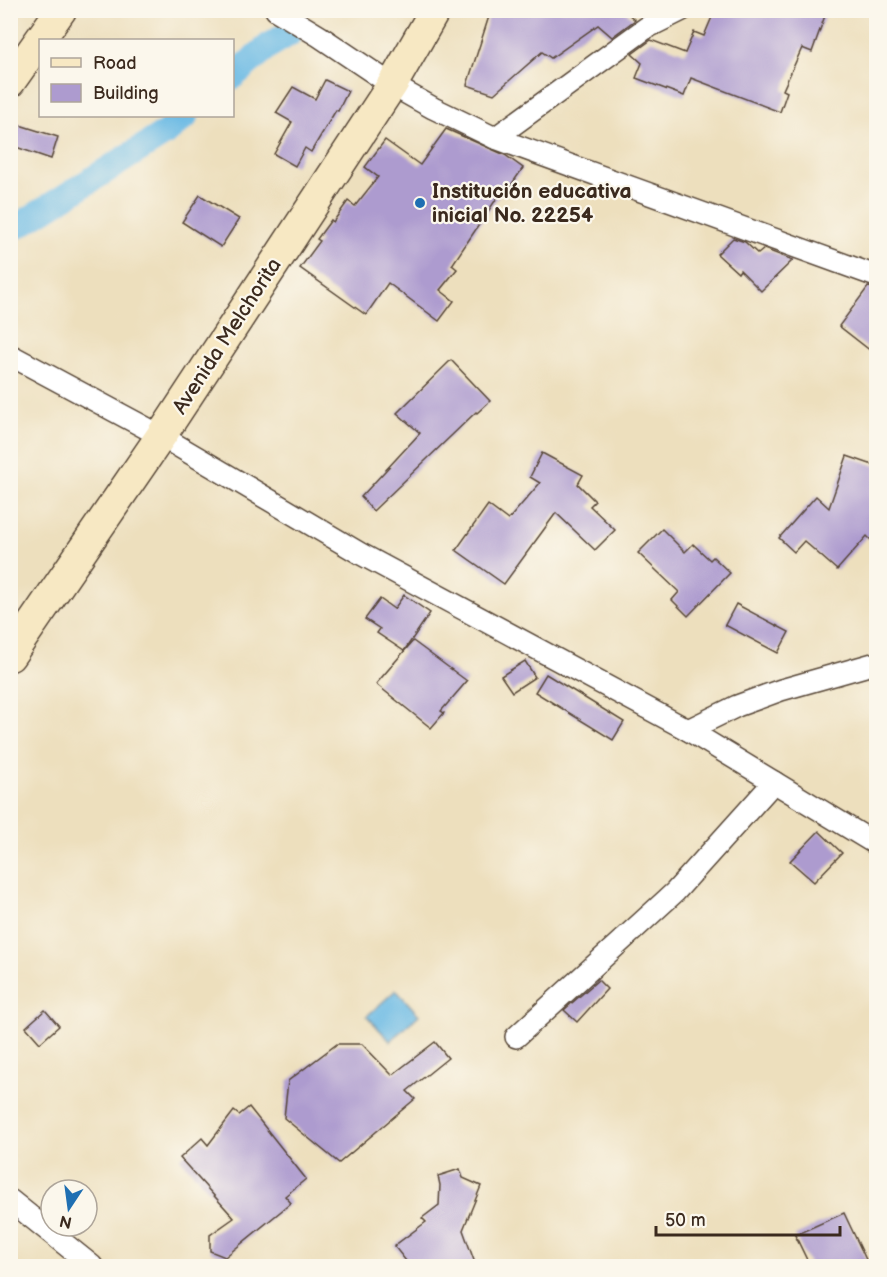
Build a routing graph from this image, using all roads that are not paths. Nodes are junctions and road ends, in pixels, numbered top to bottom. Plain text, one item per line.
1 (61, 10) edge
2 (276, 10) edge
3 (435, 10) edge
4 (682, 10) edge
5 (40, 39) edge
6 (39, 41) edge
7 (10, 82) edge
8 (392, 86) junction
9 (495, 138) junction
10 (876, 276) edge
11 (10, 355) edge
12 (161, 436) junction
13 (10, 656) edge
14 (876, 663) edge
15 (688, 730) junction
16 (774, 782) junction
17 (876, 844) edge
18 (516, 1037) dead end
19 (10, 1200) edge
20 (92, 1266) edge

1 - 5 main road
2 - 8 street
3 - 8 main road, Avenida Melchorita
4 - 9 street
6 - 7 main road
8 - 9 street
8 - 12 main road, Avenida Melchorita
9 - 10 street
11 - 12 street
12 - 13 main road, Avenida Melchorita
12 - 15 street
14 - 15 street
15 - 16 street
16 - 17 street
16 - 18 street
19 - 20 street

